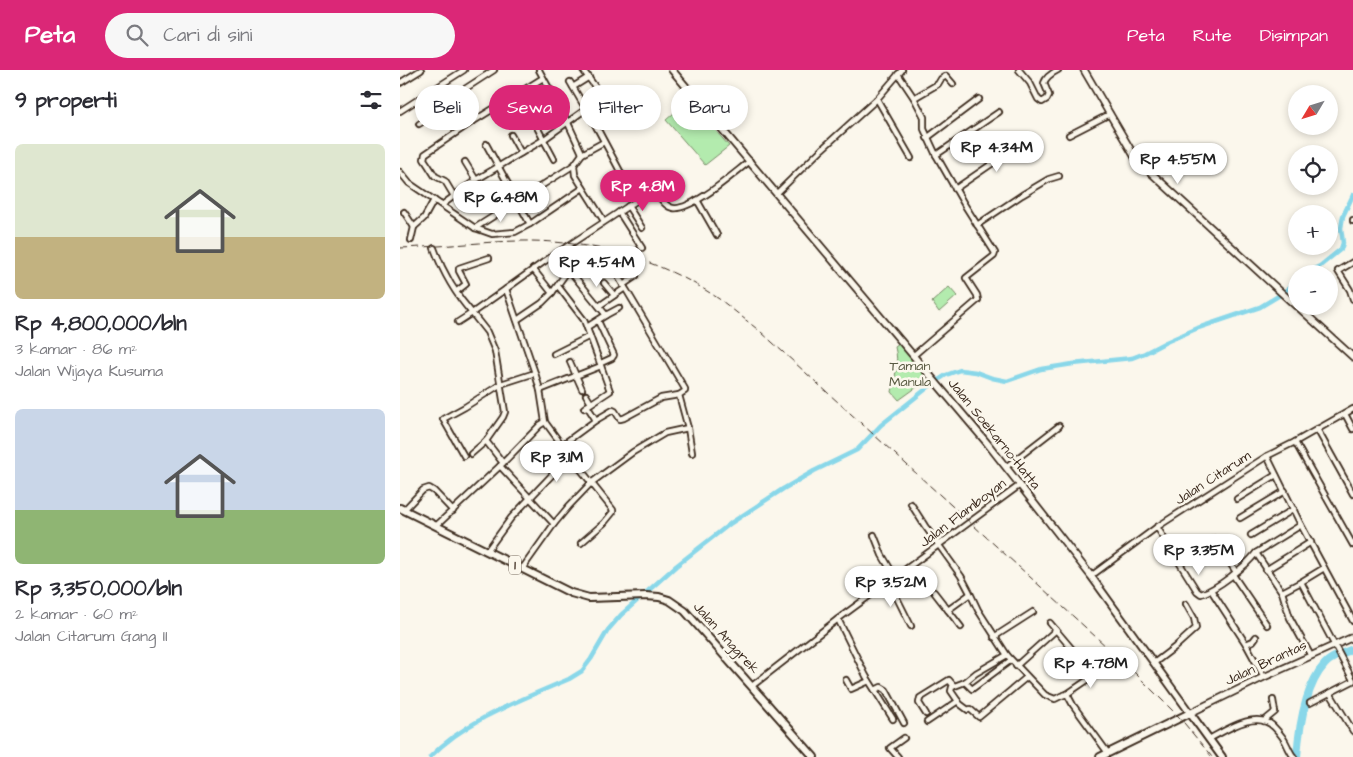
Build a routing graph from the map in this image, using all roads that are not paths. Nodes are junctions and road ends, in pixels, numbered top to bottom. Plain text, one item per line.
1 (421, 70) edge
2 (464, 70) edge
3 (494, 70) edge
4 (539, 70) edge
5 (583, 70) edge
6 (672, 70) edge
7 (902, 70) edge
8 (1018, 70) edge
9 (1058, 70) edge
10 (1084, 70) edge
11 (898, 74) junction
12 (589, 77) junction
13 (543, 78) junction
14 (570, 82) dead end
15 (400, 83) edge
16 (953, 84) dead end
17 (471, 85) edge
18 (547, 85) edge
19 (595, 85) edge
20 (573, 87) junction
21 (914, 98) junction
22 (580, 99) edge
23 (878, 99) junction
24 (979, 99) dead end
25 (400, 111) edge
26 (999, 112) dead end
27 (580, 114) edge
28 (1110, 114) junction
29 (570, 121) edge
30 (570, 127) edge
31 (538, 130) edge
32 (558, 130) edge
33 (598, 130) edge
34 (511, 135) dead end
35 (1069, 135) dead end
36 (927, 138) junction
37 (1028, 139) dead end
38 (543, 140) junction
39 (604, 142) junction
40 (486, 144) dead end
41 (522, 153) junction
42 (582, 154) junction
43 (936, 155) junction
44 (911, 158) dead end
45 (554, 159) dead end
46 (750, 160) junction
47 (465, 162) dead end
48 (574, 165) junction
49 (498, 167) junction
50 (400, 172) edge
51 (1060, 176) dead end
52 (476, 180) junction
53 (583, 188) junction
54 (955, 189) junction
55 (777, 193) junction
56 (454, 196) junction
57 (434, 200) junction
58 (697, 200) junction
59 (517, 201) junction
60 (636, 201) junction
61 (442, 205) junction
62 (628, 206) junction
63 (404, 212) dead end
64 (619, 212) junction
65 (604, 221) junction
66 (530, 224) junction
67 (977, 225) junction
68 (414, 228) junction
69 (475, 228) junction
70 (642, 228) dead end
71 (717, 235) dead end
72 (411, 240) dead end
73 (434, 248) dead end
74 (642, 248) dead end
75 (556, 254) junction
76 (489, 258) dead end
77 (625, 262) dead end
78 (1353, 262) edge
79 (534, 269) junction
80 (569, 270) junction
81 (636, 276) dead end
82 (604, 283) dead end
83 (558, 286) junction
84 (624, 286) junction
85 (506, 289) junction
86 (1351, 289) edge
87 (457, 291) junction
88 (552, 293) junction
89 (614, 295) junction
90 (1288, 298) edge
91 (1353, 299) edge
92 (599, 306) junction
93 (619, 308) dead end
94 (472, 313) junction
95 (606, 314) junction
96 (1307, 315) edge
97 (517, 320) junction
98 (598, 321) junction
99 (458, 322) dead end
100 (587, 328) junction
101 (590, 336) junction
102 (554, 354) dead end
103 (914, 355) junction
104 (1353, 357) edge
105 (570, 362) dead end
106 (601, 365) junction
107 (535, 373) junction
108 (576, 377) junction
109 (501, 384) junction
110 (582, 389) dead end
111 (540, 390) junction
112 (586, 395) dead end
113 (679, 395) junction
114 (587, 405) junction
115 (1353, 409) edge
116 (1344, 414) junction
117 (596, 420) junction
118 (545, 422) junction
119 (1059, 426) dead end
120 (688, 428) junction
121 (1317, 429) junction
122 (1353, 429) edge
123 (486, 441) junction
124 (1295, 442) junction
125 (562, 445) junction
126 (692, 453) dead end
127 (471, 454) dead end
128 (464, 456) dead end
129 (570, 456) junction
130 (1267, 456) junction
131 (502, 464) junction
132 (1006, 467) junction
133 (1276, 475) junction
134 (591, 484) junction
135 (1020, 485) junction
136 (1284, 491) junction
137 (1353, 494) edge
138 (531, 498) junction
139 (1237, 500) dead end
140 (911, 504) dead end
141 (402, 509) edge
142 (1294, 509) junction
143 (453, 510) junction
144 (1240, 518) dead end
145 (554, 524) junction
146 (1301, 525) junction
147 (436, 526) junction
148 (1157, 528) junction
149 (874, 535) dead end
150 (1251, 535) dead end
151 (1214, 539) dead end
152 (1311, 542) junction
153 (582, 543) dead end
154 (939, 545) junction
155 (1353, 545) edge
156 (487, 551) junction
157 (1256, 554) junction
158 (1324, 568) junction
159 (522, 569) junction
160 (1266, 570) junction
161 (1235, 574) junction
162 (1091, 576) junction
163 (895, 577) junction
164 (889, 582) junction
165 (1301, 582) junction
166 (1211, 590) junction
167 (934, 592) dead end
168 (1282, 592) junction
169 (970, 594) junction
170 (1186, 604) dead end
171 (948, 610) junction
172 (1034, 612) dead end
173 (838, 619) junction
174 (1353, 621) edge
175 (1050, 623) dead end
176 (1267, 625) dead end
177 (911, 626) dead end
178 (961, 627) dead end
179 (1056, 630) junction
180 (994, 636) junction
181 (1256, 637) dead end
182 (1353, 637) edge
183 (1246, 644) junction
184 (1336, 648) junction
185 (1072, 649) dead end
186 (1007, 654) junction
187 (1311, 656) junction
188 (1011, 660) junction
189 (1154, 663) junction
190 (1016, 666) junction
191 (1105, 668) dead end
192 (1027, 676) junction
193 (1264, 677) junction
194 (846, 680) dead end
195 (1353, 680) edge
196 (869, 681) junction
197 (965, 682) junction
198 (752, 686) junction
199 (954, 686) junction
200 (875, 690) junction
201 (1330, 693) junction
202 (1066, 694) junction
203 (1273, 700) dead end
204 (958, 701) junction
205 (1310, 703) dead end
206 (1190, 713) junction
207 (926, 714) dead end
208 (893, 719) dead end
209 (1264, 721) junction
210 (927, 722) dead end
211 (904, 723) dead end
212 (1353, 731) edge
213 (904, 738) dead end
214 (1209, 739) junction
215 (1108, 753) junction
216 (1293, 756) edge
217 (814, 757) edge
218 (898, 757) edge
219 (1100, 757) edge
220 (1222, 757) edge

1 - 15 street
2 - 25 street
3 - 17 street
4 - 13 street
5 - 12 street
6 - 46 main road, Jalan Soekarno-Hatta
7 - 11 street
8 - 9 street
10 - 28 main road
11 - 21 street
11 - 23 street
12 - 19 street
12 - 20 street
13 - 18 street
13 - 56 street
14 - 20 street
16 - 21 street
20 - 22 street
21 - 36 street
23 - 44 street
23 - 55 street
24 - 36 street
26 - 43 street
27 - 29 street
28 - 35 street
28 - 90 main road
30 - 42 street
31 - 38 street
32 - 38 street
33 - 39 street
34 - 41 street
36 - 43 street
37 - 54 street
38 - 41 street
38 - 45 street
39 - 42 street
39 - 60 street
40 - 49 street
41 - 49 street
42 - 48 street
43 - 54 street
46 - 55 main road, Jalan Soekarno-Hatta
46 - 58 street
47 - 52 street
48 - 53 street
48 - 59 street
49 - 52 street
49 - 59 street
50 - 57 street
51 - 67 street
52 - 56 street
53 - 65 street
53 - 66 street
54 - 67 street
55 - 103 main road, Jalan Soekarno-Hatta
56 - 61 street
57 - 61 street
57 - 68 street
58 - 60 street
58 - 71 street
59 - 66 street
59 - 69 street
60 - 62 street
61 - 69 street
62 - 64 street
62 - 70 street
63 - 68 street
64 - 65 street
64 - 74 street
65 - 75 street
66 - 69 street
67 - 103 street
68 - 72 street
73 - 87 street
75 - 79 street
75 - 80 street
76 - 87 street
77 - 84 street
78 - 86 street
79 - 85 street
79 - 88 street
80 - 83 street
80 - 92 street
81 - 84 street
82 - 89 street
83 - 88 street
83 - 100 street
84 - 89 street
84 - 113 street
85 - 94 street
85 - 97 street
86 - 91 street
87 - 94 street
88 - 97 street
89 - 92 street
92 - 95 street
93 - 95 street
94 - 99 street
94 - 109 street
95 - 98 street
96 - 104 main road
97 - 107 street
98 - 100 street
98 - 106 street
100 - 101 street
101 - 102 street
101 - 106 street
103 - 132 main road, Jalan Soekarno-Hatta
105 - 108 street
106 - 108 street
106 - 114 street
107 - 109 street
107 - 111 street
108 - 110 street
108 - 111 street
109 - 123 street
109 - 128 street
111 - 118 street
112 - 114 street
113 - 117 street
113 - 120 street
114 - 117 street
115 - 116 street, Jalan Citarum
116 - 121 street, Jalan Citarum
116 - 122 street
117 - 125 street
118 - 125 street
118 - 131 street
119 - 132 street
120 - 126 street
120 - 134 street
121 - 124 street, Jalan Citarum
121 - 137 street
123 - 127 street
123 - 131 street
124 - 130 street, Jalan Citarum
124 - 155 street
125 - 129 street
129 - 134 street
129 - 138 street
130 - 133 street
130 - 148 street, Jalan Citarum
131 - 138 street
131 - 143 street
132 - 135 main road, Jalan Soekarno-Hatta
133 - 136 street
133 - 139 street
134 - 145 street
134 - 153 street
135 - 154 street, Jalan Flamboyan
135 - 162 main road, Jalan Soekarno-Hatta
136 - 142 street
136 - 144 street
138 - 145 street
138 - 156 street
140 - 154 street
141 - 143 street
141 - 147 highway, Jalan Anggrek / 1
142 - 146 street
142 - 150 street
143 - 147 street
145 - 159 street
146 - 152 street
146 - 157 street
147 - 156 highway, Jalan Anggrek / 1
148 - 162 street, Jalan Citarum
148 - 166 street
149 - 163 street
151 - 161 street
152 - 158 street
152 - 160 street
154 - 163 street, Jalan Flamboyan
154 - 169 street
156 - 159 highway, Jalan Anggrek / 1
157 - 160 street
157 - 161 street
158 - 165 street
158 - 174 street
159 - 198 highway, Jalan Anggrek / 1
160 - 168 street
161 - 166 street
161 - 176 street
162 - 189 main road, Jalan Soekarno-Hatta
163 - 164 street, Jalan Flamboyan
164 - 173 street, Jalan Flamboyan
164 - 177 street
165 - 168 street
165 - 184 street
166 - 183 street
167 - 171 street
168 - 187 street
169 - 171 street
169 - 180 street
170 - 189 street
171 - 178 street
172 - 180 street
173 - 196 street
173 - 198 street, Jalan Flamboyan
175 - 179 street
179 - 185 street
179 - 190 street
180 - 186 street
181 - 183 street
182 - 184 main road, Jalan Brantas
183 - 193 street
184 - 187 main road, Jalan Brantas
184 - 195 street
186 - 188 street
186 - 197 street
187 - 193 main road, Jalan Brantas
188 - 190 street
188 - 197 street
189 - 206 main road, Jalan Soekarno-Hatta
190 - 192 street
191 - 202 street
192 - 202 street
192 - 204 street
193 - 206 main road, Jalan Brantas
194 - 196 street
195 - 201 street
196 - 200 street
197 - 199 street
198 - 217 highway, Jalan Anggrek / 1
199 - 204 street
199 - 207 street
200 - 208 street
200 - 211 street
201 - 205 street
201 - 212 street
202 - 215 street
203 - 209 street
204 - 210 street
206 - 214 highway, Jalan Soekarno-Hatta
206 - 215 highway
209 - 214 street
209 - 216 street
213 - 218 street
214 - 220 highway, Jalan Soekarno-Hatta
215 - 219 highway

